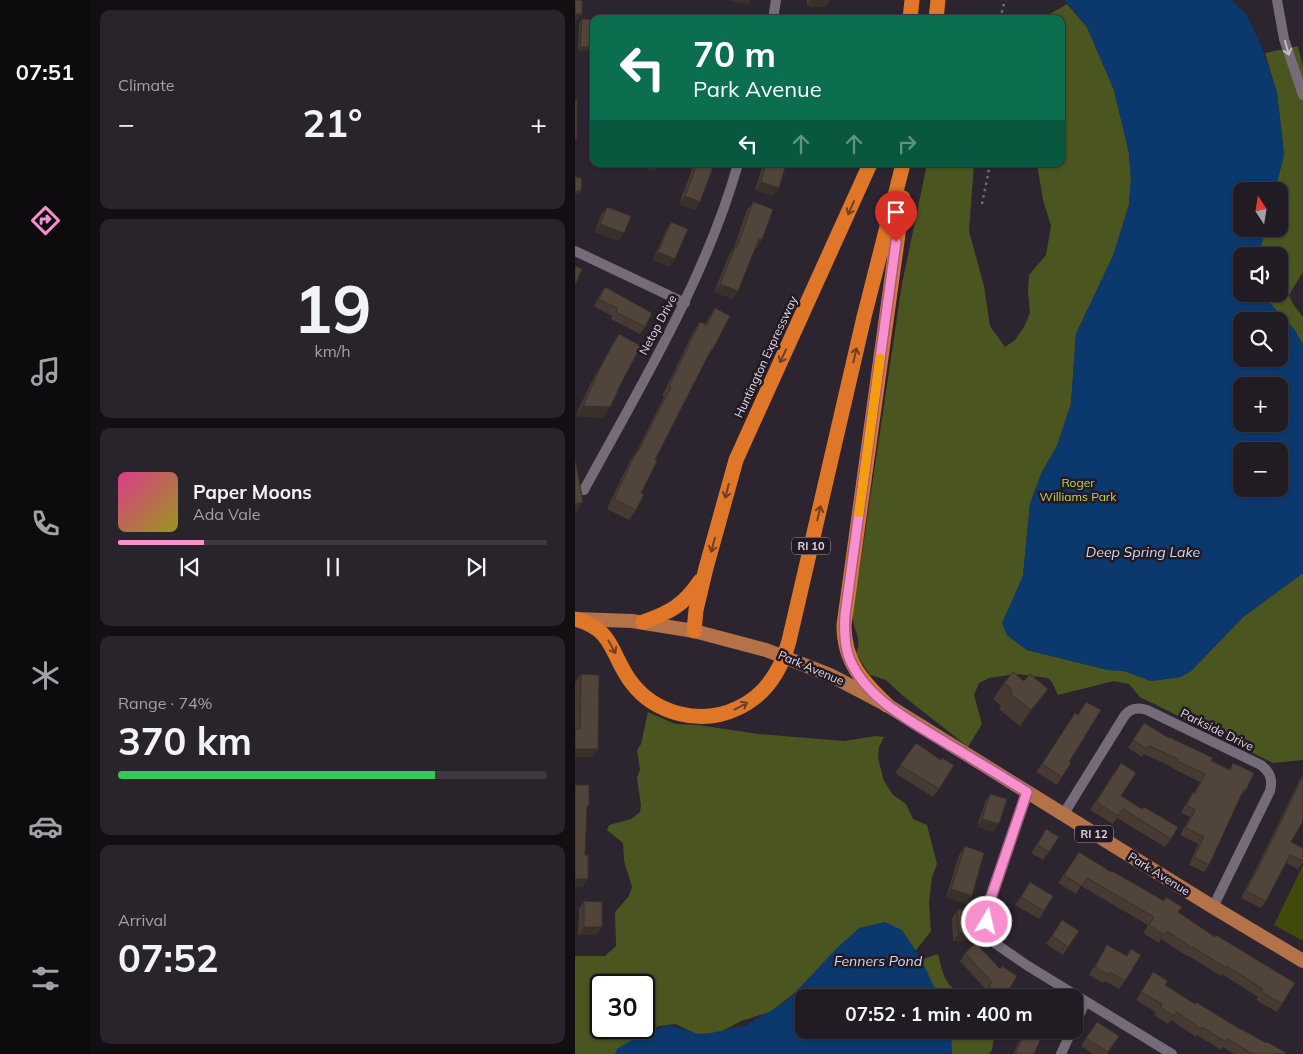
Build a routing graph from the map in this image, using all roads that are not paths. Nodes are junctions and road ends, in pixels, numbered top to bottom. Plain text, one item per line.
1 (776, 0) edge
2 (912, 0) edge
3 (938, 0) edge
4 (1277, 0) edge
5 (774, 15) edge
6 (910, 15) edge
7 (936, 15) edge
8 (1303, 95) edge
9 (737, 167) edge
10 (869, 167) edge
11 (902, 167) edge
12 (910, 167) edge
13 (575, 251) edge
14 (685, 303) junction
15 (584, 490) dead end
16 (706, 568) junction
17 (575, 619) edge
18 (643, 622) junction
19 (694, 630) junction
20 (887, 705) junction
21 (1027, 792) junction
22 (1063, 815) junction
23 (1213, 907) junction
24 (1303, 961) edge
25 (1085, 1002) junction
26 (1083, 1006) edge
27 (1068, 1039) edge
28 (1061, 1054) edge
29 (1172, 1054) edge

1 - 5 street
2 - 6 highway
3 - 7 highway
4 -> 8 street
9 - 14 street, Netop Drive
10 -> 16 highway, Huntington Expressway
17 -> 11 highway, RI 10
12 - 20 highway
13 - 14 street
14 - 15 street, Netop Drive
16 - 18 highway
16 - 19 highway
17 - 18 main road, Park Avenue / RI 12
18 - 19 main road, Park Avenue / RI 12
19 - 20 main road, Park Avenue / RI 12
20 - 21 main road, Park Avenue / RI 12
21 - 22 main road, Park Avenue / RI 12
21 - 25 street
22 - 23 main road, Park Avenue / RI 12
22 - 23 street, Parkside Drive
23 - 24 main road, Park Avenue / RI 12
25 - 26 street
25 - 29 street
27 - 28 street

